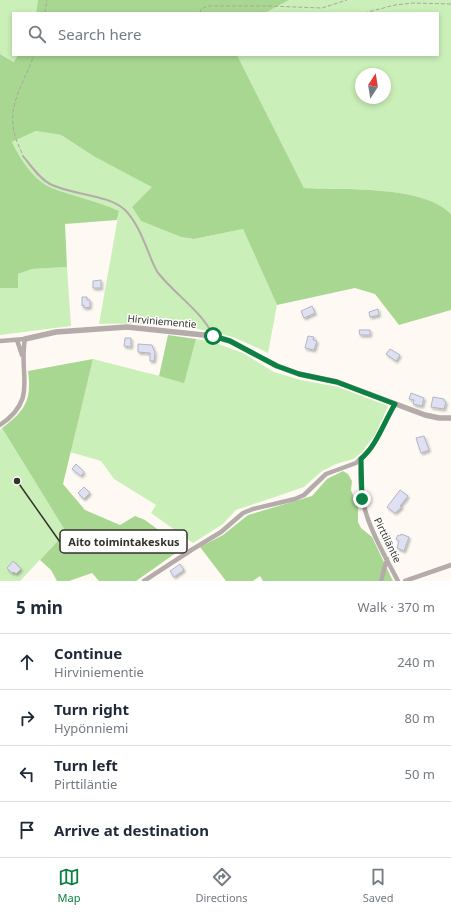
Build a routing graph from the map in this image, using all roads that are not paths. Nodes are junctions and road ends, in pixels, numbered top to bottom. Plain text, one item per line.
1 (23, 156) road end
2 (213, 336) junction
3 (25, 339) junction
4 (17, 340) junction
5 (0, 341) edge
6 (23, 360) junction
7 (395, 404) junction
8 (451, 418) edge
9 (0, 425) edge
10 (361, 459) junction
11 (387, 559) junction
12 (451, 566) edge
13 (144, 581) edge
14 (381, 581) edge
15 (398, 581) edge
16 (404, 581) edge

1 - 2 lane
2 - 3 street, Hirviniementie
2 - 7 street, Hirviniementie
3 - 4 street, Hirviniementie
3 - 6 street
4 - 5 street, Hirviniementie
4 - 6 street
6 - 9 street
7 - 8 street, Hirviniementie
7 - 10 street
10 - 11 street, Pirttiläntie
10 - 13 street
11 - 14 street
11 - 15 street, Pirttiläntie
12 - 16 street

